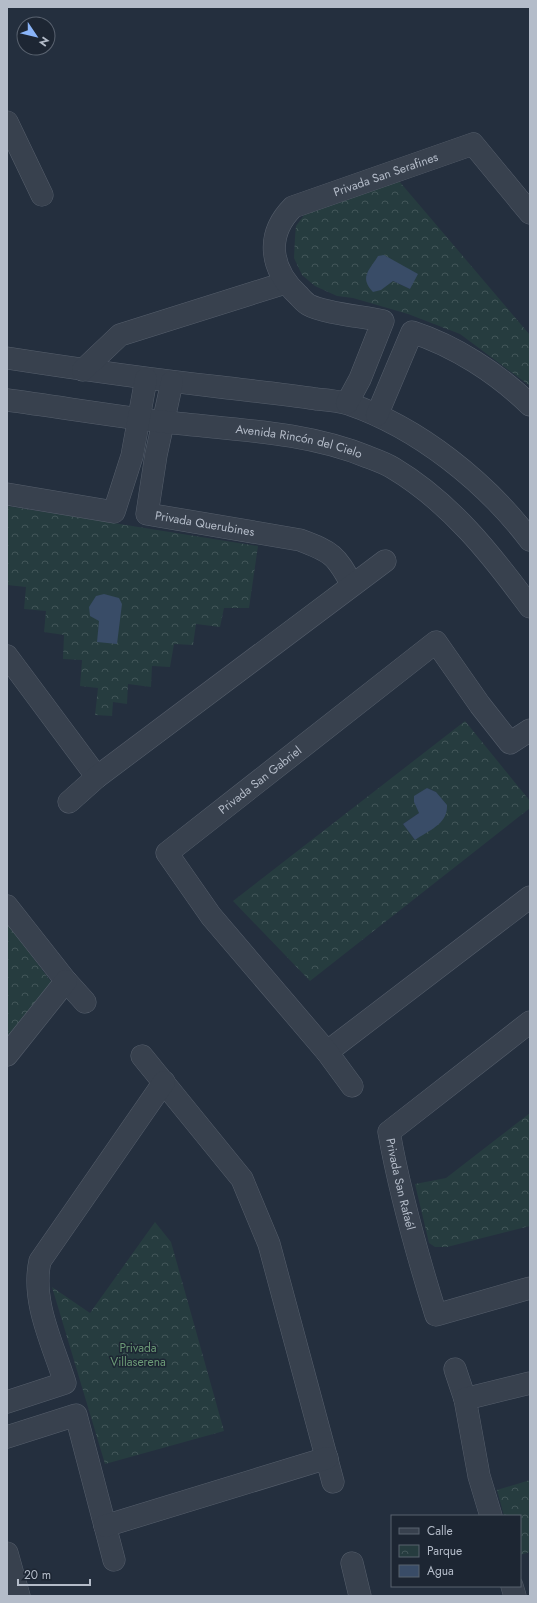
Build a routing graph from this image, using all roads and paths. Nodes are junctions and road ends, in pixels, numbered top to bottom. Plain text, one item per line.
1 (7, 122) edge
2 (42, 195) dead end
3 (530, 213) edge
4 (285, 283) junction
5 (7, 358) edge
6 (83, 370) junction
7 (146, 379) junction
8 (172, 382) junction
9 (7, 400) edge
10 (347, 404) junction
11 (530, 405) edge
12 (377, 415) junction
13 (140, 418) junction
14 (164, 422) junction
15 (7, 494) edge
16 (530, 540) edge
17 (384, 561) dead end
18 (352, 585) junction
19 (530, 607) edge
20 (7, 656) edge
21 (530, 730) edge
22 (97, 777) junction
23 (69, 802) dead end
24 (530, 897) edge
25 (7, 906) edge
26 (66, 981) junction
27 (85, 1002) dead end
28 (530, 1022) edge
29 (11, 1046) edge
30 (327, 1052) junction
31 (142, 1056) dead end
32 (164, 1082) junction
33 (352, 1086) dead end
34 (530, 1288) edge
35 (455, 1369) dead end
36 (530, 1382) edge
37 (466, 1399) junction
38 (7, 1402) edge
39 (7, 1437) edge
40 (327, 1458) junction
41 (333, 1482) dead end
42 (491, 1515) edge
43 (106, 1526) junction
44 (7, 1553) edge
45 (114, 1560) dead end
46 (352, 1563) dead end
47 (19, 1596) edge
48 (360, 1596) edge

1 - 2 street
3 - 4 street, Privada San Serafines
4 - 6 street
4 - 10 street, Privada San Serafines
5 - 6 street
6 - 7 street
7 - 8 street
7 - 13 street
8 - 10 street
8 - 14 street, Privada Querubines
9 - 13 street, Avenida Rincón del Cielo
10 - 12 street
11 - 12 street
12 - 16 street
13 - 14 street, Avenida Rincón del Cielo
13 - 15 street
14 - 18 street, Privada Querubines
14 - 19 street, Avenida Rincón del Cielo
17 - 18 street
18 - 22 street
20 - 22 street
21 - 30 street, Privada San Gabriel
22 - 23 street
24 - 30 street
25 - 26 street
26 - 27 street
26 - 29 street
28 - 34 street, Privada San Rafaél
30 - 33 street, Privada San Gabriel
31 - 32 street
32 - 38 street
32 - 40 street
35 - 37 street
36 - 37 street
37 - 42 street
39 - 43 street
40 - 41 street
40 - 43 street
43 - 45 street
44 - 47 street
46 - 48 street

